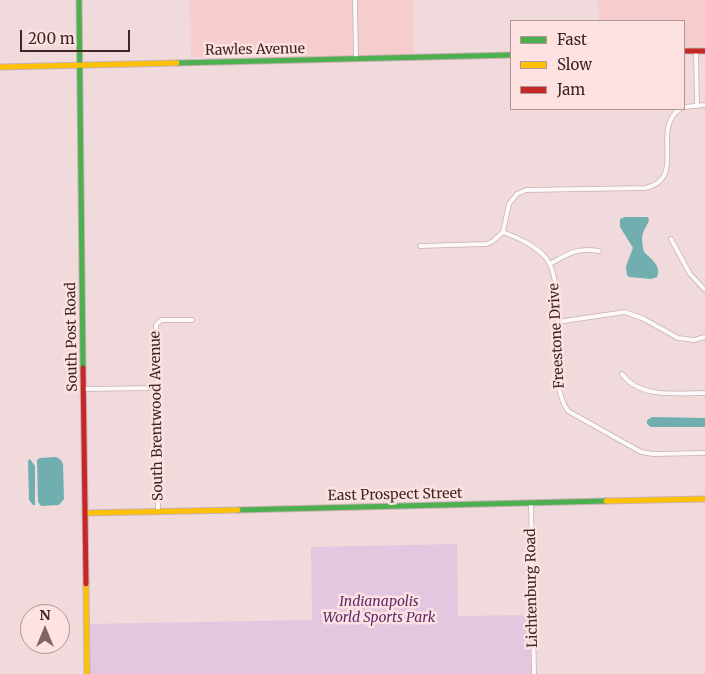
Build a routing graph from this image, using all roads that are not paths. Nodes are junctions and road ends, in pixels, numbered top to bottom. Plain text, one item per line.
1 (79, 0) edge
2 (355, 0) edge
3 (685, 51) edge
4 (696, 51) junction
5 (705, 51) edge
6 (510, 55) edge
7 (356, 59) junction
8 (0, 66) edge
9 (80, 66) junction
10 (697, 106) junction
11 (705, 106) edge
12 (685, 108) edge
13 (680, 110) edge
14 (503, 232) junction
15 (671, 239) dead end
16 (420, 246) dead end
17 (599, 251) dead end
18 (550, 264) junction
19 (705, 290) edge
20 (192, 320) dead end
21 (557, 322) junction
22 (705, 337) edge
23 (622, 374) dead end
24 (156, 388) junction
25 (84, 389) junction
26 (705, 393) edge
27 (705, 453) edge
28 (705, 499) edge
29 (531, 503) junction
30 (158, 512) junction
31 (85, 513) junction
32 (87, 674) edge
33 (534, 674) edge

1 - 9 street, South Post Road
2 - 7 street
3 - 4 street
4 - 5 street
4 - 10 street
6 - 7 street, Rawles Avenue
7 - 9 street, Rawles Avenue
8 - 9 street, Rawles Avenue
9 - 25 street, South Post Road
10 - 11 street
10 - 12 street
13 - 14 street
14 - 16 street
14 - 18 street, Freestone Drive
15 - 19 street
17 - 18 street
18 - 21 street, Freestone Drive
20 - 24 street, South Brentwood Avenue
21 - 22 street
21 - 27 street, Freestone Drive
23 - 26 street
24 - 25 street
24 - 30 street, South Brentwood Avenue
25 - 31 street, South Post Road
28 - 29 street, East Prospect Street
29 - 30 street, East Prospect Street
29 - 33 street, Lichtenburg Road
30 - 31 street, East Prospect Street
31 - 32 street, South Post Road

